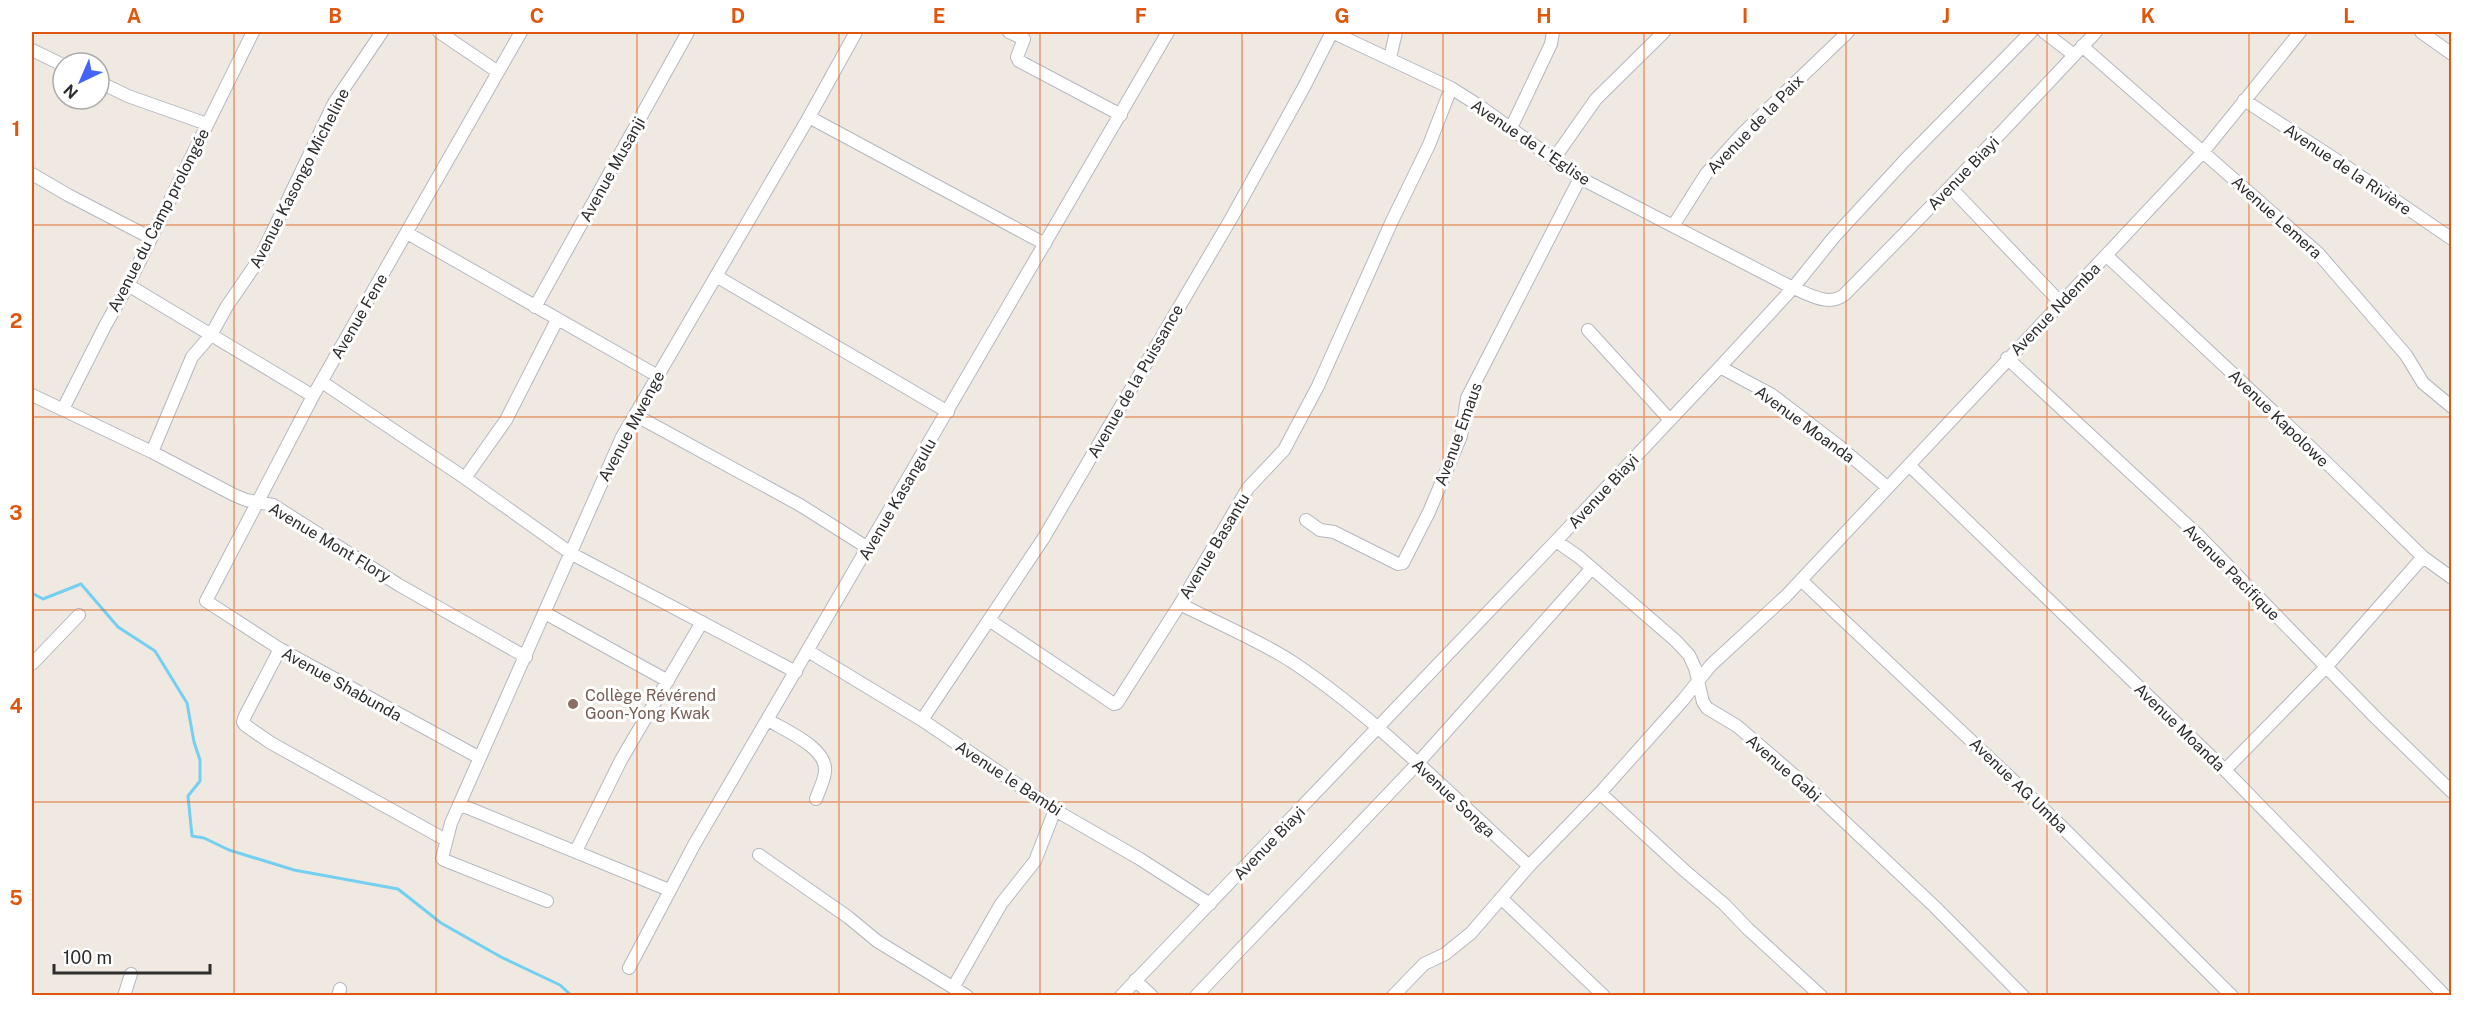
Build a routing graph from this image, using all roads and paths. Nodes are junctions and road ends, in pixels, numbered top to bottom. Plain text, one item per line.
1 (253, 32) edge
2 (382, 32) edge
3 (439, 32) edge
4 (521, 32) edge
5 (688, 32) edge
6 (856, 32) edge
7 (1009, 32) edge
8 (1168, 32) edge
9 (1332, 32) edge
10 (1396, 32) edge
11 (1553, 32) edge
12 (1664, 32) edge
13 (1848, 32) edge
14 (2031, 32) edge
15 (2044, 32) edge
16 (2096, 32) edge
17 (2300, 32) edge
18 (2421, 32) edge
19 (1026, 35) edge
20 (32, 50) edge
21 (2078, 51) junction
22 (2451, 54) edge
23 (1390, 58) junction
24 (51, 59) edge
25 (498, 72) junction
26 (111, 88) edge
27 (1450, 88) junction
28 (2244, 100) junction
29 (1121, 115) junction
30 (809, 117) junction
31 (207, 124) junction
32 (1511, 128) junction
33 (2203, 152) junction
34 (1553, 160) junction
35 (32, 174) edge
36 (1580, 178) junction
37 (1950, 188) junction
38 (1673, 226) junction
39 (406, 233) junction
40 (152, 238) junction
41 (2451, 239) edge
42 (1045, 244) junction
43 (2107, 256) junction
44 (716, 276) junction
45 (128, 285) junction
46 (1792, 288) junction
47 (2060, 302) junction
48 (535, 306) junction
49 (557, 320) junction
50 (1588, 330) dead end
51 (211, 335) junction
52 (2007, 358) junction
53 (1720, 367) junction
54 (656, 375) junction
55 (322, 382) junction
56 (32, 394) edge
57 (313, 396) junction
58 (2451, 407) edge
59 (63, 409) junction
60 (948, 412) junction
61 (635, 415) junction
62 (1670, 420) junction
63 (152, 452) junction
64 (1909, 465) junction
65 (465, 478) junction
66 (1887, 487) junction
67 (260, 501) junction
68 (1306, 520) dead end
69 (1557, 541) junction
70 (868, 549) junction
71 (572, 554) junction
72 (2423, 556) junction
73 (1592, 568) junction
74 (2451, 578) edge
75 (1802, 580) junction
76 (207, 604) joint
77 (1180, 604) junction
78 (545, 613) junction
79 (79, 615) dead end
80 (989, 620) junction
81 (702, 622) junction
82 (280, 649) junction
83 (808, 651) junction
84 (526, 657) junction
85 (32, 664) edge
86 (2326, 667) junction
87 (796, 672) junction
88 (1698, 680) junction
89 (668, 681) junction
90 (768, 720) junction
91 (922, 720) junction
92 (1380, 728) junction
93 (480, 758) junction
94 (1417, 764) junction
95 (2225, 771) junction
96 (2451, 792) edge
97 (1600, 793) junction
98 (816, 799) dead end
99 (461, 805) junction
100 (1055, 810) junction
101 (446, 840) junction
102 (576, 851) junction
103 (759, 855) dead end
104 (1529, 866) junction
105 (669, 890) junction
106 (1501, 898) junction
107 (547, 902) dead end
108 (1210, 904) junction
109 (629, 968) dead end
110 (131, 974) dead end
111 (1135, 980) junction
112 (954, 986) junction
113 (124, 996) edge
114 (967, 996) edge
115 (1121, 996) edge
116 (1152, 996) edge
117 (1196, 996) edge
118 (1393, 996) edge
119 (1604, 996) edge
120 (1821, 996) edge
121 (2023, 996) edge
122 (2232, 996) edge
123 (2445, 996) edge

1 - 31 street, Avenue du Camp prolongée
2 - 51 street, Avenue Kasongo Micheline
3 - 25 street
4 - 25 street, Avenue Fene
5 - 48 street, Avenue Musanji
6 - 30 street, Avenue Mwenge
7 - 19 street
8 - 29 street, Avenue Kasangulu
9 - 23 street, Avenue de L'Eglise
9 - 80 street, Avenue de la Puissance
10 - 23 street
11 - 32 street
12 - 34 street
13 - 38 street, Avenue de la Paix
14 - 46 street
15 - 21 street, Avenue Lemera
16 - 21 street, Avenue Biayi
17 - 28 street, Avenue Ndemba
18 - 22 street
19 - 29 street
20 - 24 street
21 - 33 street, Avenue Lemera
21 - 37 street, Avenue Biayi
23 - 27 street, Avenue de L'Eglise
25 - 39 street, Avenue Fene
26 - 31 street
27 - 32 street, Avenue de L'Eglise
27 - 77 street, Avenue Basantu
28 - 33 street, Avenue Ndemba
28 - 41 street, Avenue de la Rivière
29 - 42 street, Avenue Kasangulu
30 - 42 street
30 - 44 street, Avenue Mwenge
31 - 40 street, Avenue du Camp prolongée
32 - 34 street, Avenue de L'Eglise
33 - 43 street, Avenue Ndemba
33 - 58 street, Avenue Lemera
34 - 36 street, Avenue de L'Eglise
35 - 40 street
36 - 38 street, Avenue de L'Eglise
36 - 68 street, Avenue Emaus
37 - 46 street, Avenue Biayi
37 - 47 street
38 - 46 street, Avenue de L'Eglise
39 - 48 street
39 - 55 street, Avenue Fene
40 - 45 street, Avenue du Camp prolongée
42 - 60 street, Avenue Kasangulu
43 - 47 street, Avenue Ndemba
43 - 72 street, Avenue Kapolowe
44 - 54 street, Avenue Mwenge
44 - 60 street
45 - 51 street
45 - 59 street, Avenue du Camp prolongée
46 - 53 street, Avenue Biayi
47 - 52 street, Avenue Ndemba
48 - 49 street
49 - 54 street
49 - 65 street
50 - 62 street
51 - 57 street
51 - 63 street, Avenue Kasongo Micheline
52 - 64 street, Avenue Ndemba
52 - 86 street, Avenue Pacifique
53 - 62 street, Avenue Biayi
53 - 66 street, Avenue Moanda
54 - 61 street, Avenue Mwenge
55 - 57 street, Avenue Fene
55 - 65 street
56 - 59 street, Avenue Mont Flory
57 - 67 street, Avenue Fene
59 - 63 street, Avenue Mont Flory
60 - 70 street, Avenue Kasangulu
61 - 70 street
61 - 71 street, Avenue Mwenge
62 - 69 street, Avenue Biayi
63 - 67 street, Avenue Mont Flory
64 - 66 street, Avenue Ndemba
64 - 95 street, Avenue Moanda
65 - 71 street
66 - 75 street, Avenue Ndemba
67 - 76 street, Avenue Fene
67 - 84 street, Avenue Mont Flory
69 - 73 street, Avenue Gabi
69 - 92 street, Avenue Biayi
70 - 83 street, Avenue Kasangulu
71 - 78 street, Avenue Mwenge
71 - 81 street
72 - 74 street, Avenue Kapolowe
72 - 86 street
73 - 88 street, Avenue Gabi
73 - 94 street
75 - 88 street, Avenue Ndemba
75 - 122 street, Avenue AG Umba
76 - 82 street, Avenue Shabunda
77 - 80 street, Avenue Basantu
77 - 92 street, Avenue Songa
78 - 84 street, Avenue Mwenge
78 - 89 street
79 - 85 street
80 - 91 street, Avenue de la Puissance
81 - 87 street
81 - 89 street
82 - 93 street, Avenue Shabunda
82 - 101 street
83 - 87 street, Avenue Kasangulu
83 - 91 street, Avenue le Bambi
84 - 93 street, Avenue Mwenge
86 - 95 street
86 - 96 street, Avenue Pacifique
87 - 90 street, Avenue Kasangulu
88 - 97 street, Avenue Ndemba
88 - 121 street, Avenue Gabi
89 - 102 street
90 - 98 street
90 - 105 street, Avenue Kasangulu
91 - 100 street, Avenue le Bambi
92 - 94 street, Avenue Songa
92 - 108 street, Avenue Biayi
93 - 99 street, Avenue Mwenge
94 - 104 street, Avenue Songa
94 - 117 street
95 - 123 street, Avenue Moanda
97 - 104 street, Avenue Ndemba
97 - 120 street
99 - 101 street, Avenue Mwenge
99 - 102 street
100 - 108 street, Avenue le Bambi
100 - 112 street
101 - 107 street
102 - 105 street
103 - 112 street
104 - 106 street, Avenue Ndemba
105 - 109 street, Avenue Kasangulu
106 - 118 street, Avenue Ndemba
106 - 119 street
108 - 111 street, Avenue Biayi
110 - 113 street
111 - 115 street, Avenue Biayi
111 - 116 street
112 - 114 street

